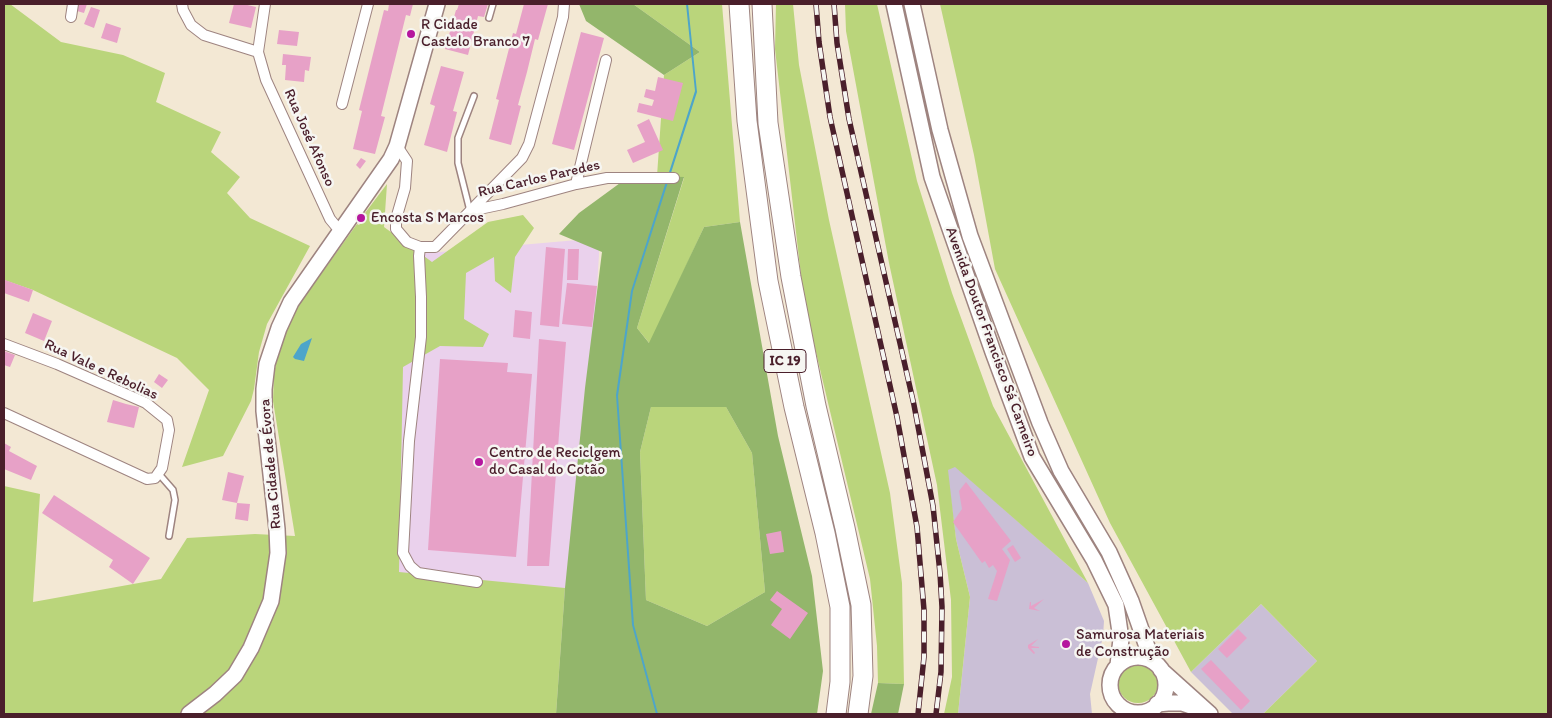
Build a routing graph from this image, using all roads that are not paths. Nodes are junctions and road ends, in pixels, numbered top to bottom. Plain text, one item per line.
1 (73, 4) edge
2 (182, 4) edge
3 (265, 4) edge
4 (368, 4) edge
5 (437, 4) edge
6 (492, 4) edge
7 (564, 4) edge
8 (739, 4) edge
9 (762, 4) edge
10 (894, 4) edge
11 (912, 4) edge
12 (71, 17) dead end
13 (489, 18) dead end
14 (258, 52) junction
15 (606, 60) dead end
16 (474, 96) dead end
17 (342, 104) dead end
18 (394, 152) junction
19 (674, 178) dead end
20 (576, 184) junction
21 (470, 210) junction
22 (340, 231) junction
23 (419, 252) junction
24 (4, 344) edge
25 (4, 413) edge
26 (158, 474) junction
27 (169, 536) dead end
28 (477, 582) dead end
29 (1118, 665) junction
30 (1157, 666) junction
31 (1115, 707) edge
32 (1150, 710) edge
33 (189, 714) edge
34 (836, 714) edge
35 (858, 714) edge
36 (1210, 714) edge

1 - 12 street
2 - 14 street
3 - 14 street
4 - 17 street
5 - 18 main road
6 - 13 lane
7 - 21 street
8 - 34 highway, IC 19
9 - 35 highway, IC 19
10 - 29 main road, Avenida Doutor Francisco Sá Carneiro
11 - 30 main road, Avenida Doutor Francisco Sá Carneiro
14 - 22 street, Rua José Afonso
15 - 20 street
16 - 21 lane
18 - 22 main road, Rua Cidade de Évora
18 - 23 street
19 - 20 street, Rua Carlos Paredes
20 - 21 street, Rua Carlos Paredes
21 - 23 street
22 - 33 main road, Rua Cidade de Évora
23 - 28 street
24 - 26 street, Rua Vale e Rebolias
25 - 26 street
26 - 27 lane
29 - 30 main road
29 - 31 main road
30 - 32 main road
30 - 36 main road
31 - 32 main road
32 - 36 main road

